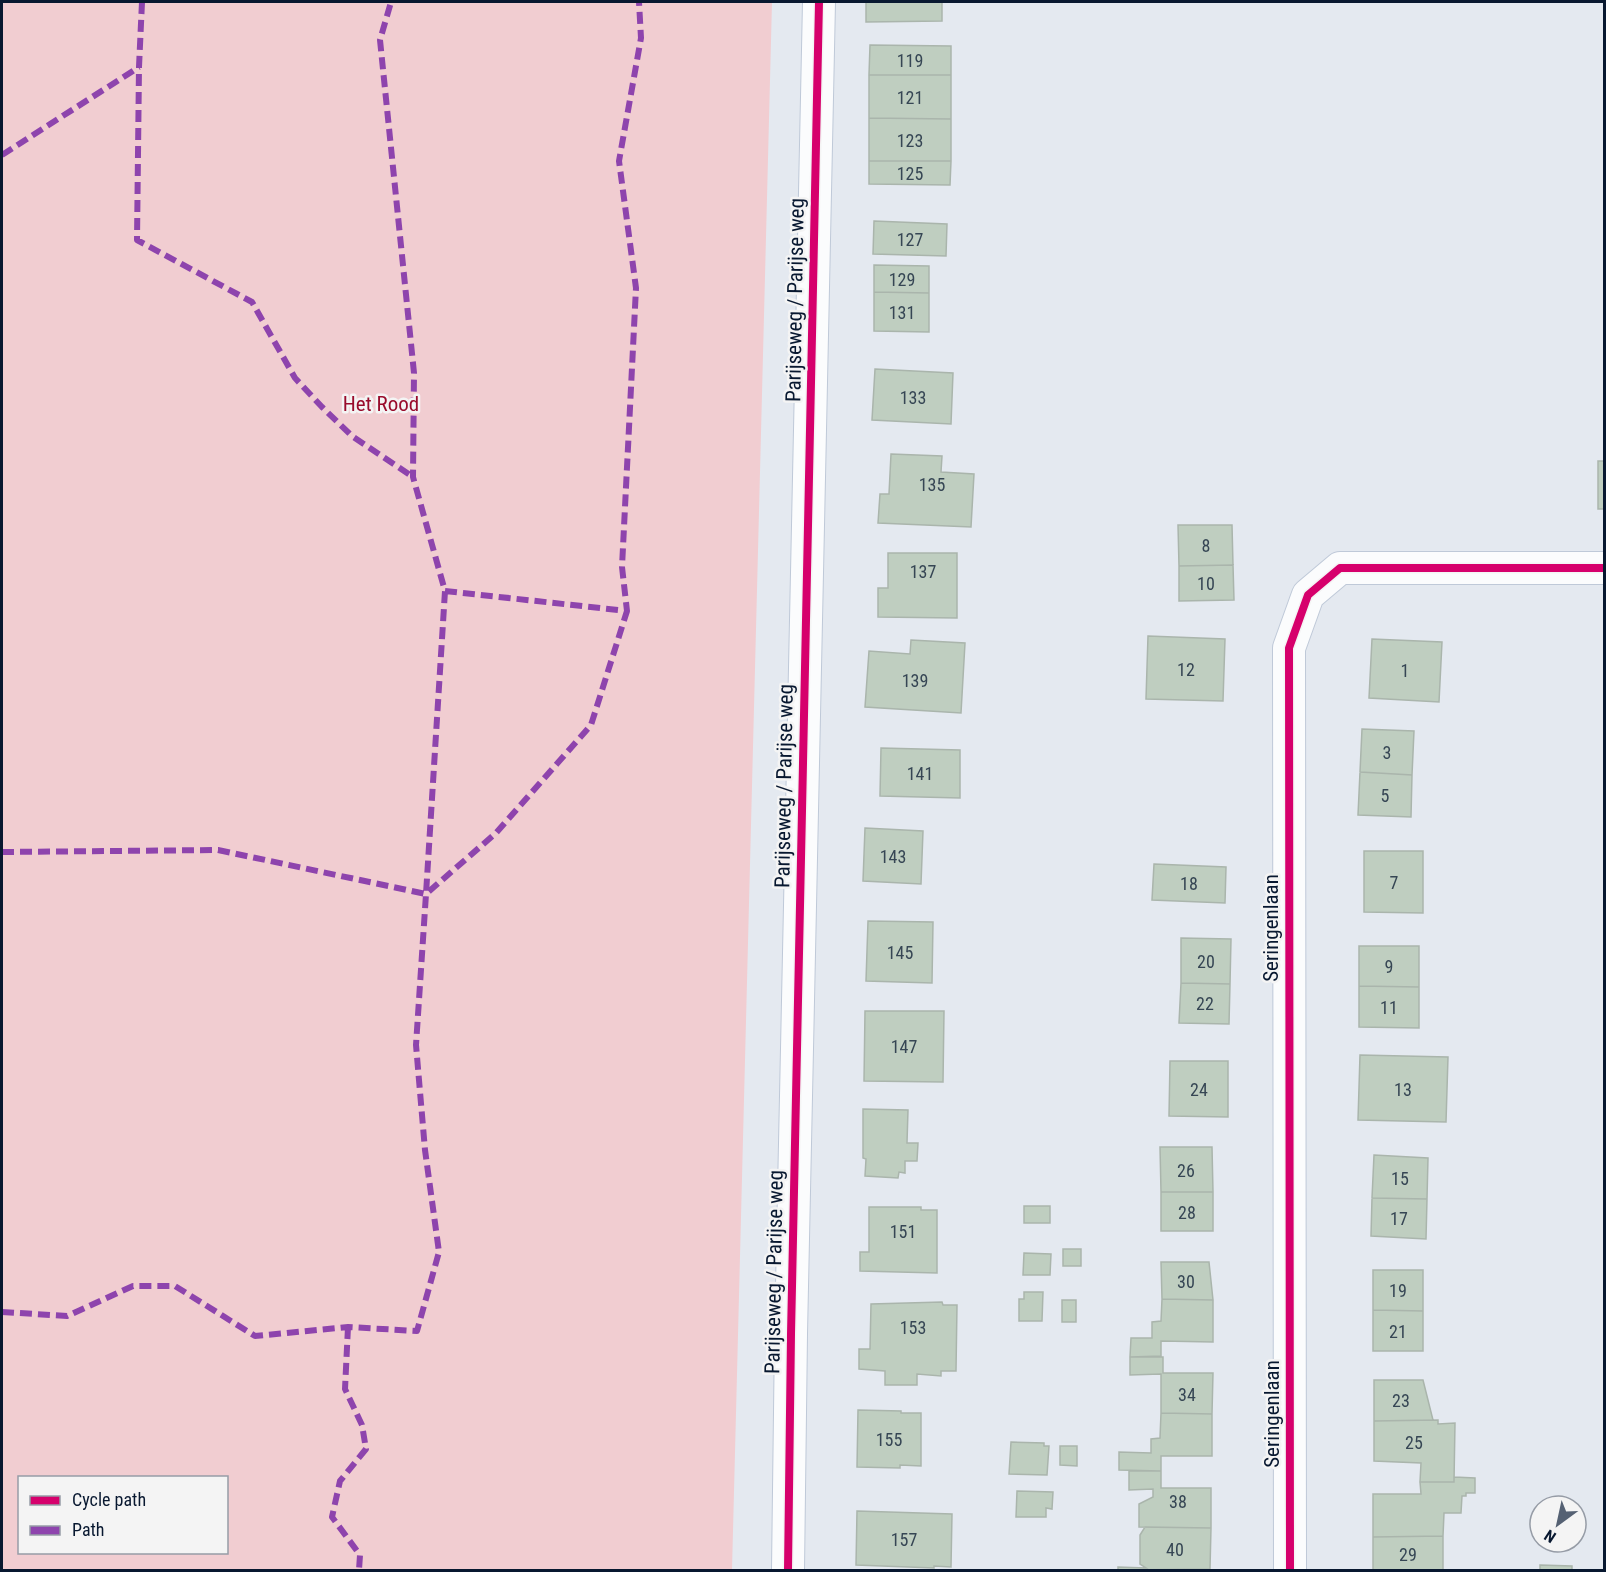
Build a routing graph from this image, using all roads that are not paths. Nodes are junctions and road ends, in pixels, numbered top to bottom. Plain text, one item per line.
1 (819, 2) edge
2 (1605, 568) edge
3 (788, 1570) edge
4 (1290, 1570) edge

1 - 3 street, Parijseweg / Parijse weg
2 - 4 street, Seringenlaan

